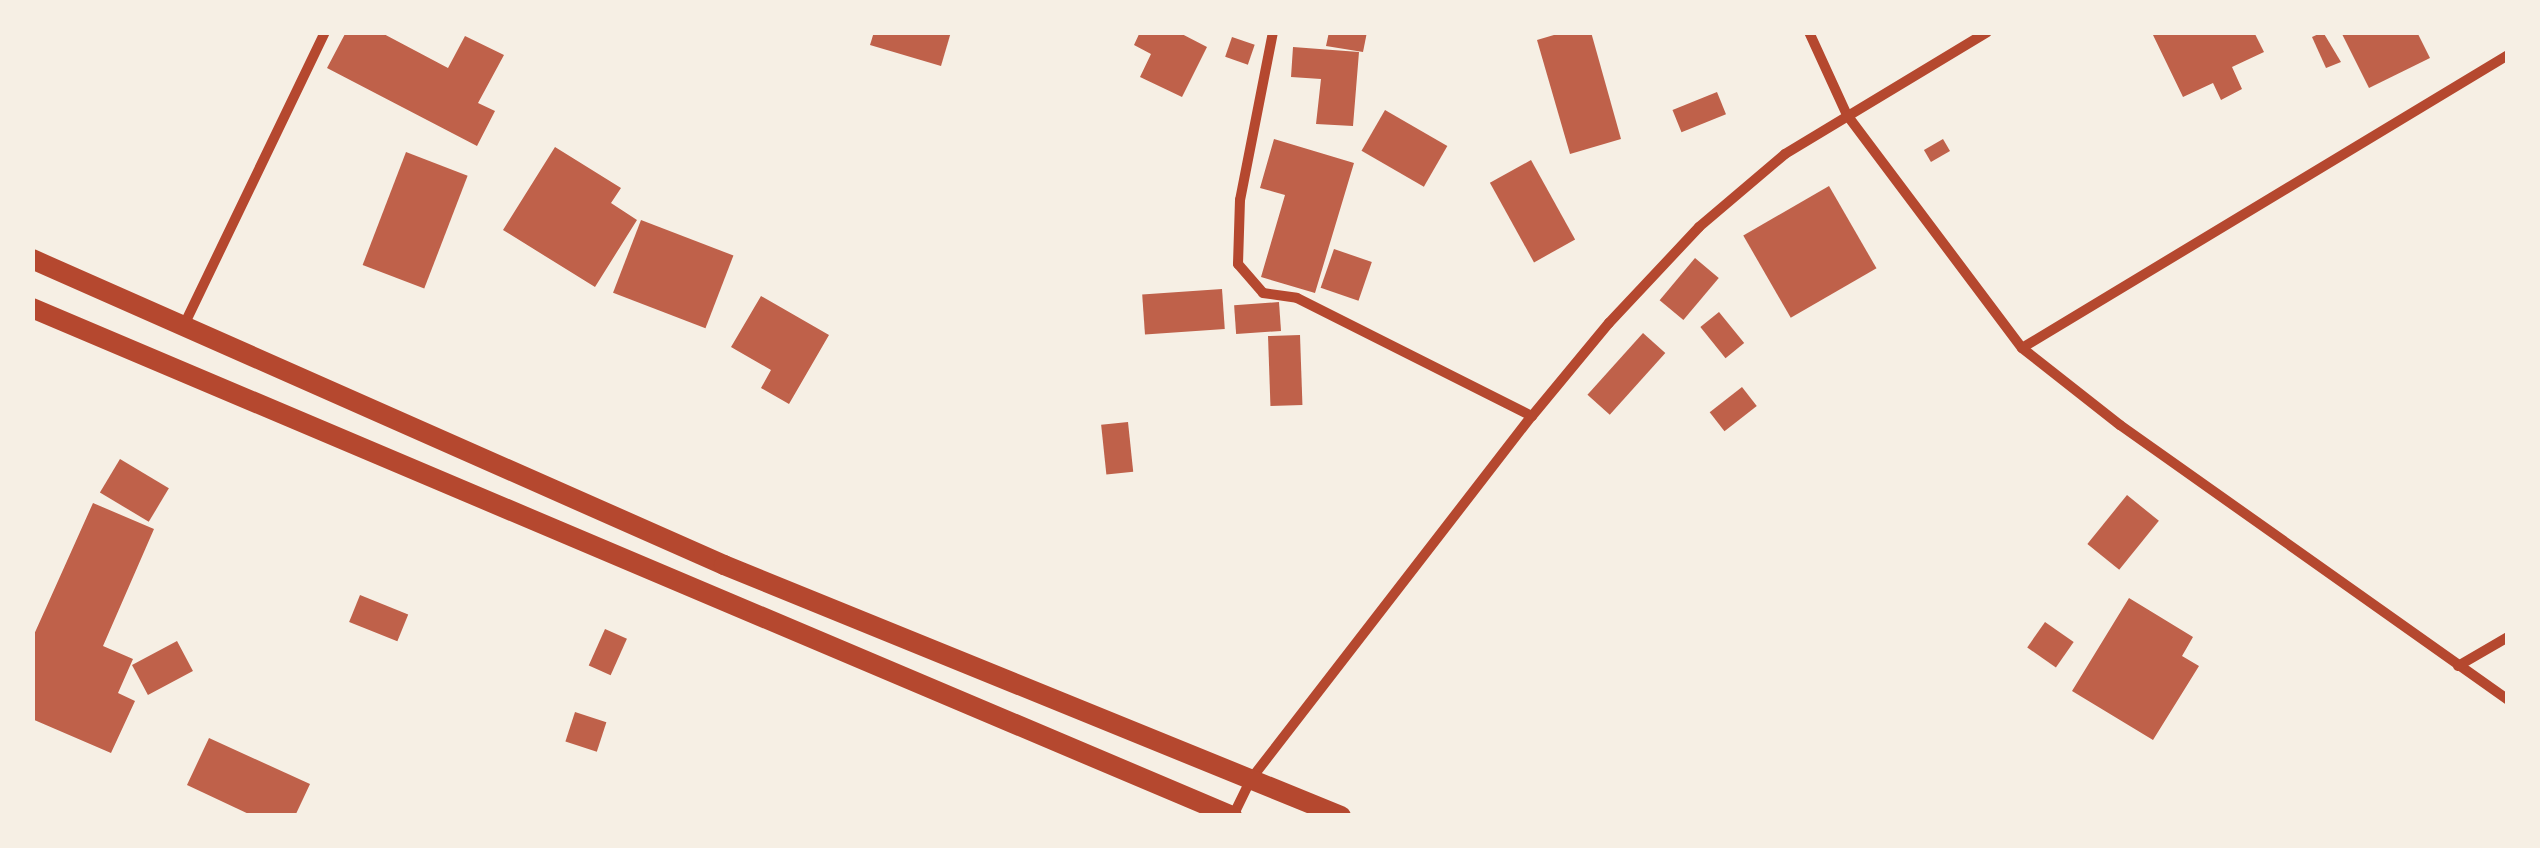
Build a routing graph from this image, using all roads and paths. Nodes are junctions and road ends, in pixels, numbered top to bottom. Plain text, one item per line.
1 (325, 32) edge
2 (1273, 32) edge
3 (1809, 32) edge
4 (1988, 32) edge
5 (2508, 55) edge
6 (1847, 115) junction
7 (32, 259) edge
8 (32, 308) edge
9 (185, 323) junction
10 (2022, 348) junction
11 (1532, 416) junction
12 (2508, 637) edge
13 (2458, 666) junction
14 (2508, 700) edge
15 (1250, 779) junction
16 (1232, 816) edge
17 (1340, 816) edge

1 - 9 street
2 - 11 street
3 - 6 street
4 - 6 street
5 - 10 street
6 - 10 street
6 - 11 street
7 - 9 main road
8 - 16 main road
9 - 15 main road
10 - 13 street
11 - 15 street
12 - 13 street
13 - 14 street
15 - 16 street
15 - 17 main road

